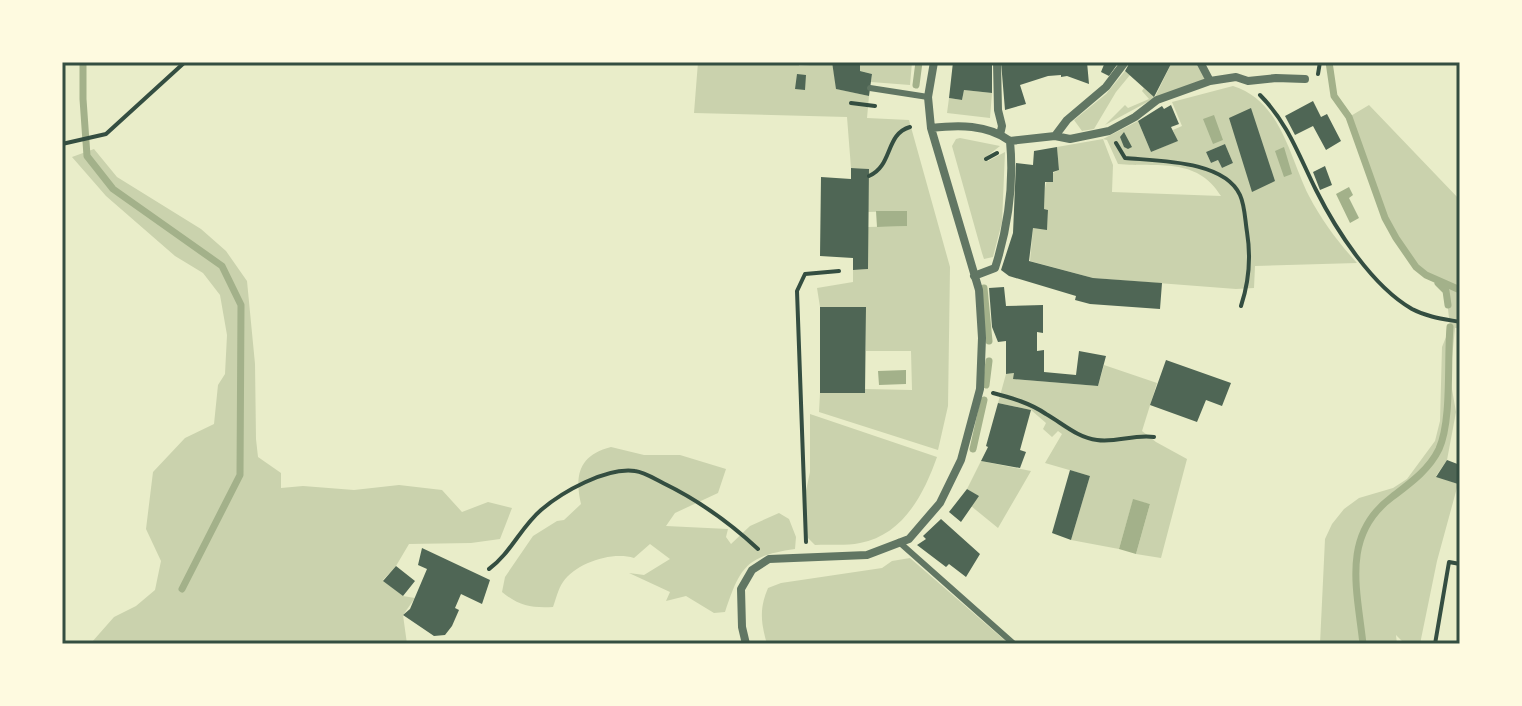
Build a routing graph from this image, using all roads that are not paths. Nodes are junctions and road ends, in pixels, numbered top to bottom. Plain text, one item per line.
1 (934, 62) edge
2 (997, 62) edge
3 (1125, 62) edge
4 (1200, 62) edge
5 (1305, 79) dead end
6 (1210, 81) junction
7 (870, 88) dead end
8 (928, 97) junction
9 (931, 128) junction
10 (1000, 135) junction
11 (1055, 136) junction
12 (1010, 141) junction
13 (974, 276) junction
14 (899, 542) junction
15 (746, 644) edge
16 (1014, 644) edge

1 - 8 street
2 - 10 street
3 - 11 street
4 - 6 street
5 - 6 street
6 - 11 street
7 - 8 lane
8 - 9 street
9 - 10 street
9 - 13 street
10 - 12 street
11 - 12 street
12 - 13 street
13 - 14 street
14 - 15 street
14 - 16 lane

